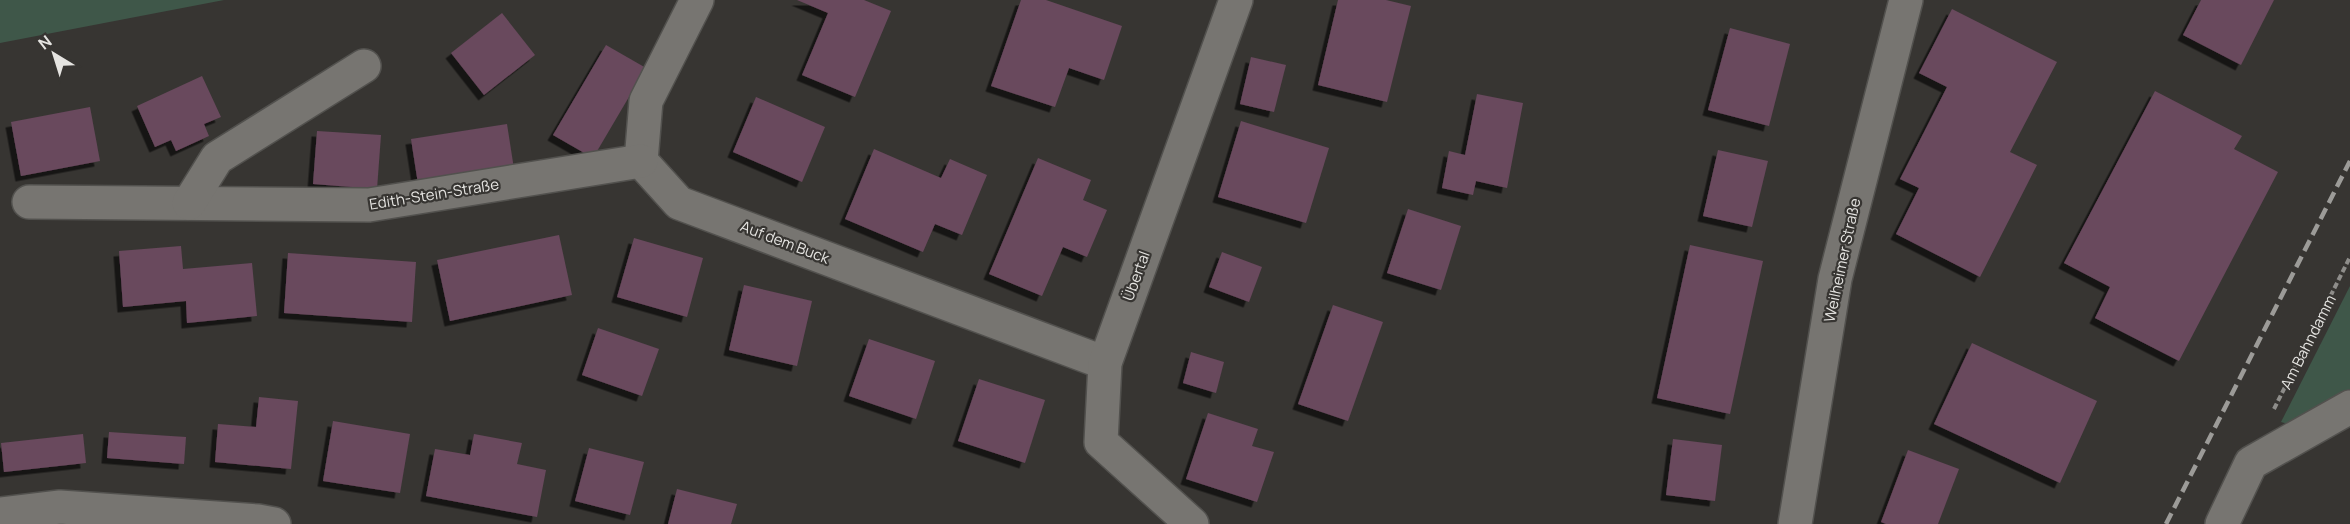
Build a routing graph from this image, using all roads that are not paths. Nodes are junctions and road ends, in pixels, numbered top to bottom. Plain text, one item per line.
1 (697, 0) edge
2 (1236, 0) edge
3 (1906, 0) edge
4 (364, 66) dead end
5 (641, 161) junction
6 (29, 202) dead end
7 (189, 203) junction
8 (1105, 363) junction
9 (2350, 407) edge
10 (0, 514) edge
11 (274, 524) edge
12 (1192, 524) edge
13 (1795, 524) edge
14 (2222, 524) edge

1 - 5 street
2 - 8 street, Übertal
3 - 13 street, Weilheimer Straße
4 - 7 street
5 - 7 street, Edith-Stein-Straße
5 - 8 street, Auf dem Buck
6 - 7 street, Edith-Stein-Straße
8 - 12 street, Übertal
9 - 14 street
10 - 11 street

